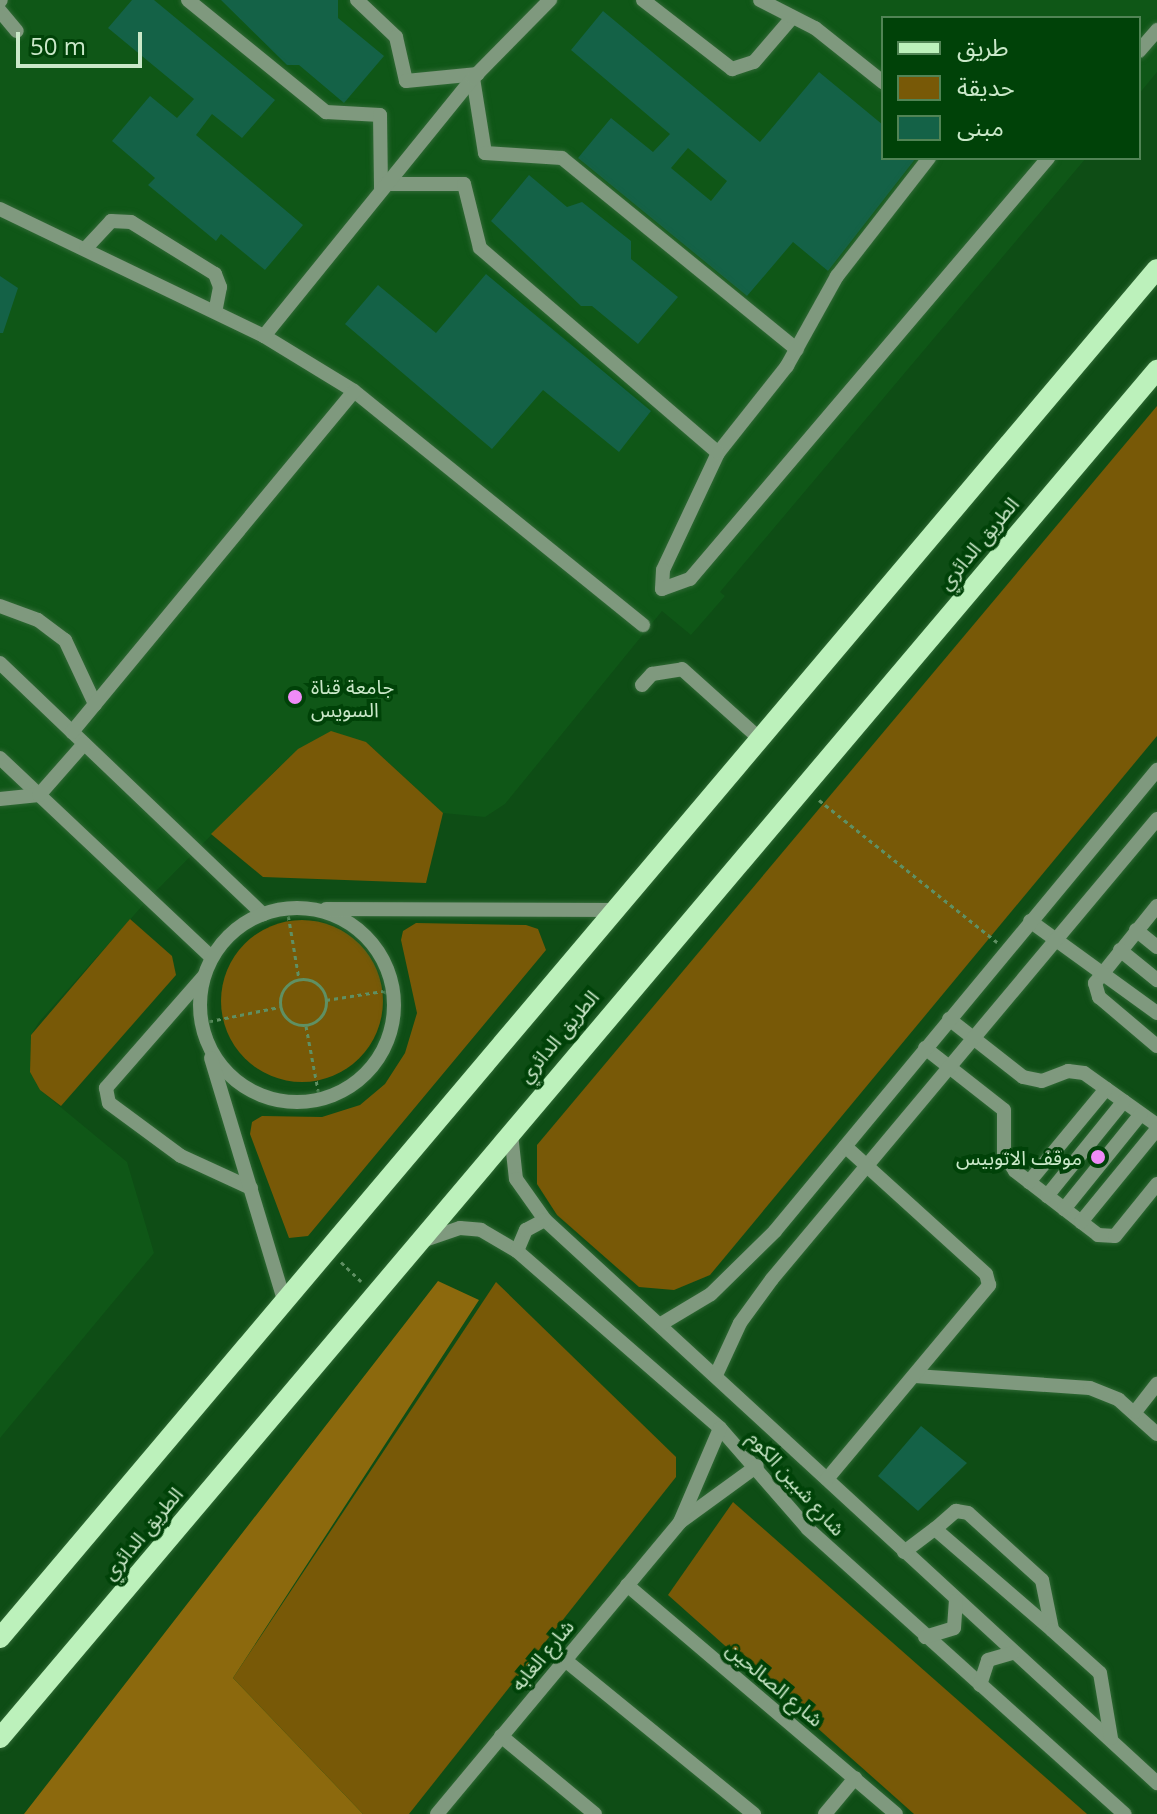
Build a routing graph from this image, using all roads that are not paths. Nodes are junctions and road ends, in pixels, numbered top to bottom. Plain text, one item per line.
1 (188, 0) edge
2 (357, 0) edge
3 (550, 0) edge
4 (643, 0) edge
5 (760, 0) edge
6 (0, 11) edge
7 (791, 19) junction
8 (1157, 30) edge
9 (17, 31) dead end
10 (1141, 49) edge
11 (475, 76) junction
12 (881, 80) edge
13 (927, 160) edge
14 (1046, 160) edge
15 (383, 187) junction
16 (0, 209) edge
17 (86, 248) junction
18 (1157, 269) edge
19 (215, 312) junction
20 (264, 336) junction
21 (797, 350) junction
22 (1157, 370) edge
23 (354, 391) junction
24 (718, 453) junction
25 (0, 606) edge
26 (643, 625) dead end
27 (0, 663) edge
28 (642, 685) dead end
29 (95, 704) junction
30 (72, 732) junction
31 (760, 739) junction
32 (84, 744) junction
33 (0, 758) edge
34 (1157, 770) edge
35 (39, 795) junction
36 (0, 799) edge
37 (1157, 819) edge
38 (314, 909) junction
39 (614, 910) junction
40 (1156, 910) edge
41 (263, 914) junction
42 (1030, 921) junction
43 (1136, 930) junction
44 (1055, 940) junction
45 (1157, 947) edge
46 (1120, 950) junction
47 (211, 957) junction
48 (1102, 970) junction
49 (204, 976) junction
50 (1157, 980) edge
51 (1157, 1013) edge
52 (949, 1019) junction
53 (205, 1038) junction
54 (974, 1038) junction
55 (1157, 1046) edge
56 (925, 1048) junction
57 (949, 1067) junction
58 (1106, 1089) junction
59 (1124, 1101) junction
60 (1141, 1114) junction
61 (1157, 1127) edge
62 (512, 1128) junction
63 (845, 1146) junction
64 (867, 1166) junction
65 (1029, 1182) junction
66 (1157, 1184) edge
67 (251, 1188) junction
68 (1047, 1196) junction
69 (1064, 1209) junction
70 (545, 1220) junction
71 (1081, 1222) junction
72 (421, 1242) junction
73 (517, 1251) junction
74 (284, 1300) junction
75 (661, 1324) junction
76 (716, 1375) junction
77 (915, 1376) junction
78 (1157, 1384) edge
79 (1135, 1412) junction
80 (720, 1428) junction
81 (1157, 1434) edge
82 (757, 1466) junction
83 (827, 1479) junction
84 (680, 1522) junction
85 (935, 1529) junction
86 (904, 1552) junction
87 (627, 1585) junction
88 (956, 1601) junction
89 (1052, 1630) junction
90 (925, 1637) junction
91 (0, 1638) edge
92 (1013, 1653) junction
93 (565, 1660) junction
94 (980, 1685) junction
95 (501, 1736) junction
96 (0, 1738) edge
97 (1111, 1738) junction
98 (855, 1778) junction
99 (1157, 1783) edge
100 (439, 1813) edge
101 (595, 1814) edge
102 (754, 1814) edge
103 (825, 1814) edge
104 (896, 1814) edge
105 (1125, 1814) edge

1 - 15 street
2 - 11 street
3 - 11 street
4 - 7 street
5 - 7 street
6 - 9 street
7 - 12 street
8 - 10 street
11 - 15 street
11 - 21 street
13 - 21 street
14 - 24 street
15 - 20 street
15 - 24 street
16 - 17 street
17 - 19 street
17 - 19 street
18 - 31 main road, الطريق الدائري
19 - 20 street
20 - 23 street
21 - 24 street
22 - 62 main road, الطريق الدائري
23 - 26 street
23 - 29 street
25 - 29 street
27 - 30 street
28 - 31 street
29 - 30 street
30 - 32 street
31 - 39 main road, الطريق الدائري
32 - 35 street
32 - 41 street
33 - 35 street
34 - 42 street
35 - 36 street
35 - 47 street
37 - 44 street
38 - 39 street
38 - 41 street
38 - 53 street
39 - 74 main road, الطريق الدائري
40 - 43 street
41 - 47 street
42 - 44 street
42 - 52 street
43 - 45 street
43 - 46 street
44 - 48 street
44 - 54 street
46 - 48 street
46 - 50 street
47 - 49 street
48 - 51 street
48 - 55 street
49 - 53 street
49 - 67 street
52 - 54 street
52 - 56 street
53 - 67 street
54 - 57 street
54 - 58 street
56 - 57 street
56 - 63 street
57 - 64 street
57 - 65 street
58 - 59 street
58 - 65 street
59 - 60 street
59 - 68 street
60 - 61 street
60 - 69 street
61 - 71 street
62 - 70 street, شارع شبين الكوم
62 - 72 main road, الطريق الدائري
63 - 64 street
63 - 75 street
64 - 76 street
64 - 77 street
65 - 68 street
66 - 71 street
67 - 74 street
68 - 69 street
69 - 71 street
70 - 73 street
70 - 75 street, شارع شبين الكوم
72 - 73 street, شارع شبين الكوم
72 - 96 main road, الطريق الدائري
73 - 80 street, شارع شبين الكوم
74 - 91 main road, الطريق الدائري
75 - 76 street, شارع شبين الكوم
76 - 83 street, شارع شبين الكوم
77 - 79 street
77 - 83 street
78 - 79 street
79 - 81 street
80 - 82 street, شارع شبين الكوم
80 - 84 street, شارع الغابه
82 - 84 street, شارع الغابه
82 - 90 street, شارع شبين الكوم
83 - 86 street, شارع شبين الكوم
84 - 87 street, شارع الغابه
85 - 86 street
85 - 89 street
85 - 89 street
86 - 88 street, شارع شبين الكوم
87 - 93 street, شارع الغابه
87 - 98 street, شارع الصالحين
88 - 90 street
88 - 92 street, شارع شبين الكوم
89 - 97 street
90 - 94 street, شارع شبين الكوم
92 - 94 street
92 - 97 street, شارع شبين الكوم
93 - 95 street, شارع الغابه
93 - 102 street
94 - 105 street, شارع شبين الكوم
95 - 100 street, شارع الغابه
95 - 101 street
97 - 99 street, شارع شبين الكوم
98 - 103 street
98 - 104 street, شارع الصالحين

